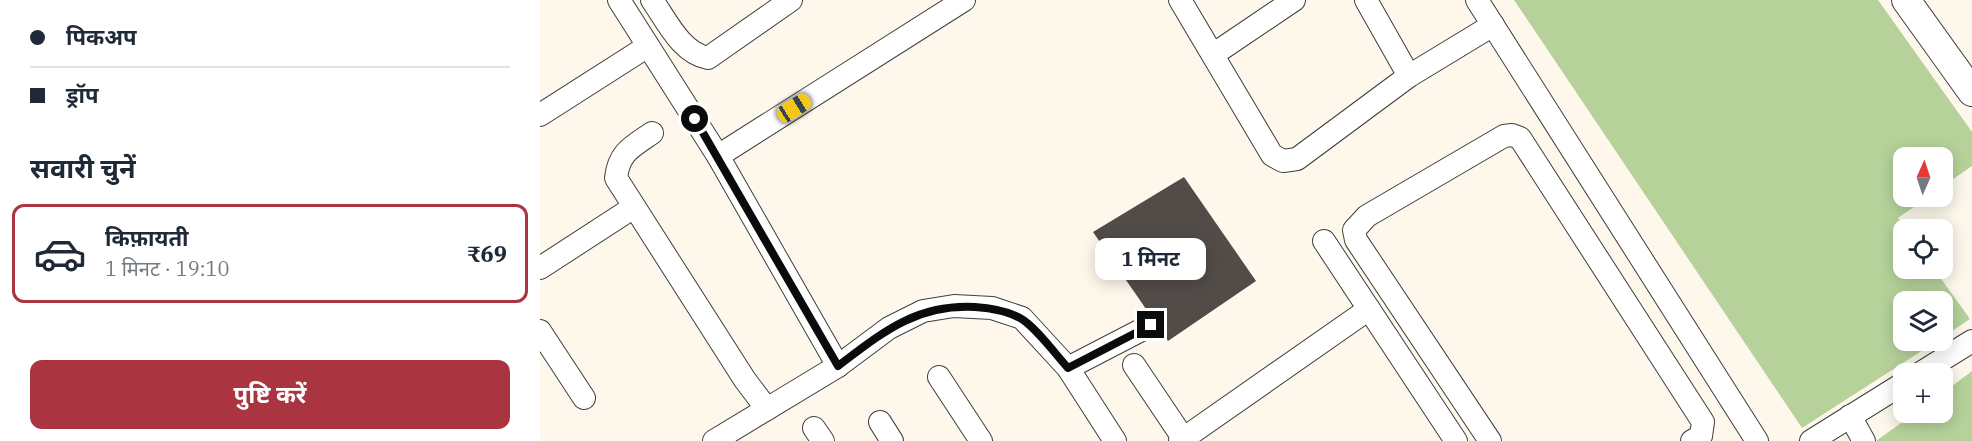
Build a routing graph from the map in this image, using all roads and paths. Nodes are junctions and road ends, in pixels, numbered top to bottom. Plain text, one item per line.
1 (619, 0) edge
2 (652, 0) edge
3 (792, 0) edge
4 (964, 0) edge
5 (1180, 0) edge
6 (1294, 0) edge
7 (1366, 0) edge
8 (1477, 0) edge
9 (1906, 0) edge
10 (1493, 25) junction
11 (648, 46) junction
12 (1214, 54) junction
13 (1409, 76) junction
14 (1972, 92) edge
15 (540, 115) edge
16 (652, 133) dead end
17 (718, 156) junction
18 (634, 207) junction
19 (1324, 241) dead end
20 (540, 268) edge
21 (1369, 309) junction
22 (1151, 325) dead end
23 (540, 332) edge
24 (1972, 340) edge
25 (1936, 363) edge
26 (1134, 365) dead end
27 (838, 366) junction
28 (1068, 368) junction
29 (939, 377) dead end
30 (1893, 390) edge
31 (584, 398) dead end
32 (767, 409) junction
33 (1850, 417) junction
34 (880, 422) dead end
35 (720, 440) edge
36 (1183, 440) edge
37 (892, 441) edge
38 (981, 441) edge
39 (1115, 441) edge
40 (1456, 441) edge
41 (1491, 441) edge
42 (1692, 441) edge
43 (1757, 441) edge
44 (1810, 441) edge
45 (1864, 441) edge

1 - 11 street
2 - 3 street
4 - 17 street
5 - 12 street
6 - 12 street
7 - 13 street
8 - 10 street
9 - 14 street
10 - 13 street
10 - 43 street
11 - 15 street
11 - 17 street
12 - 13 street
16 - 18 street
17 - 27 street
18 - 20 street
18 - 32 street
19 - 21 street
21 - 36 street
21 - 40 street
22 - 28 street
23 - 31 street
24 - 25 street
26 - 36 street
27 - 28 street
27 - 32 street
28 - 39 street
29 - 38 street
30 - 33 street
32 - 35 street
33 - 44 street
33 - 45 street
34 - 37 street
41 - 42 street

